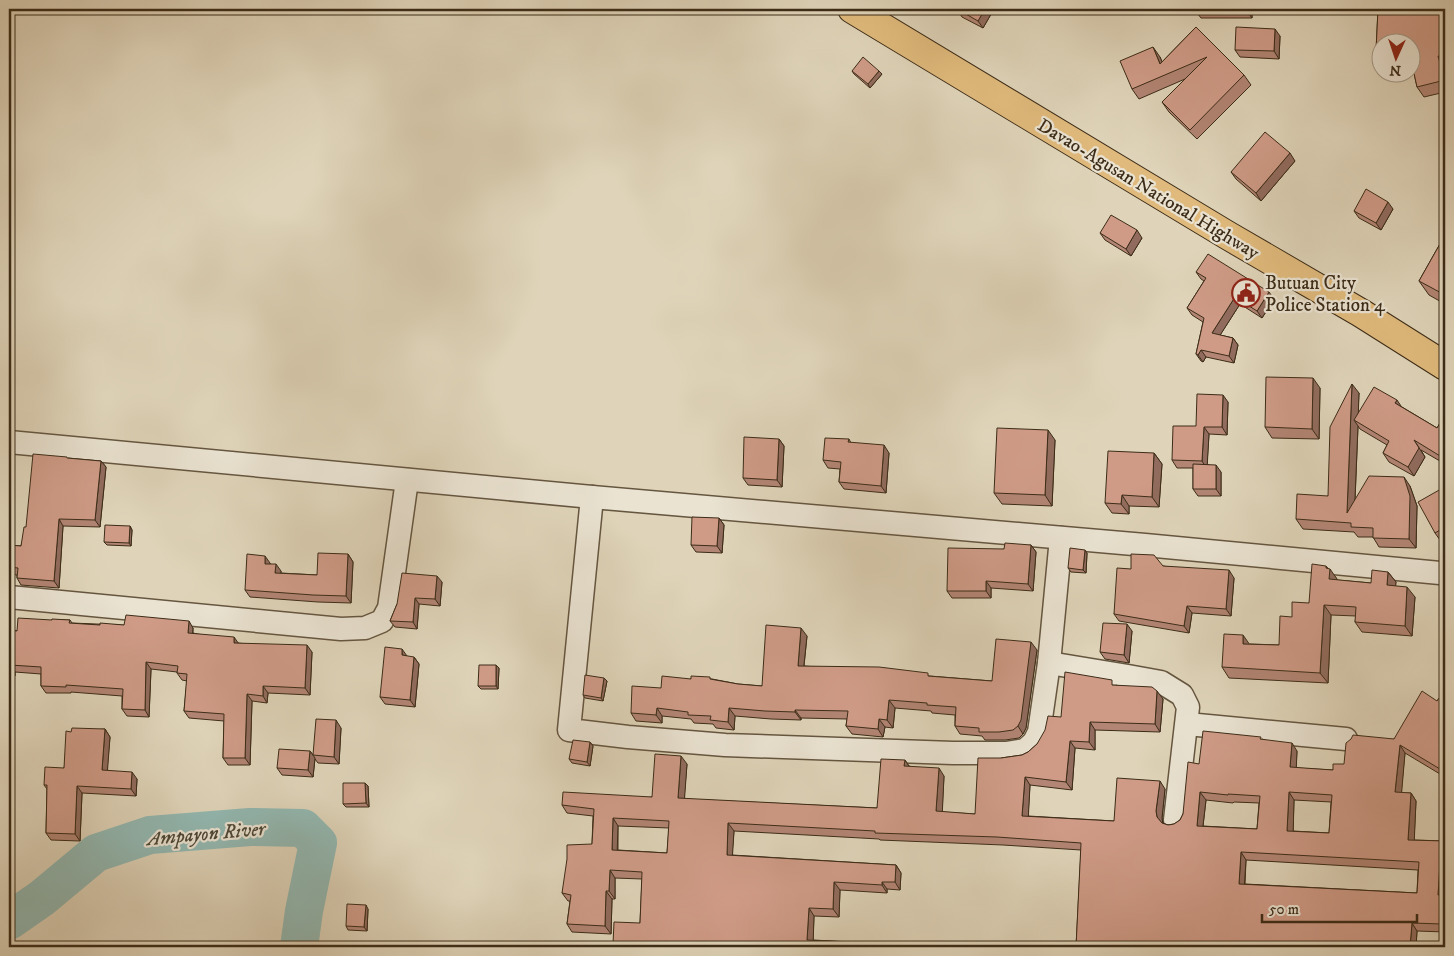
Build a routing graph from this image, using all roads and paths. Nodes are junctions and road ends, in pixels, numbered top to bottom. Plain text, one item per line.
1 (852, 9) edge
2 (1445, 366) edge
3 (9, 442) edge
4 (407, 480) junction
5 (592, 497) junction
6 (1061, 538) junction
7 (1445, 572) edge
8 (9, 597) edge
9 (1049, 664) junction
10 (1187, 724) junction
11 (1346, 739) dead end
12 (1175, 820) dead end

1 - 2 highway, Davao-Agusan National Highway
3 - 4 street
4 - 5 street
4 - 8 street
5 - 6 street
5 - 9 street
6 - 7 street
6 - 9 street
9 - 10 street
10 - 11 street
10 - 12 street

